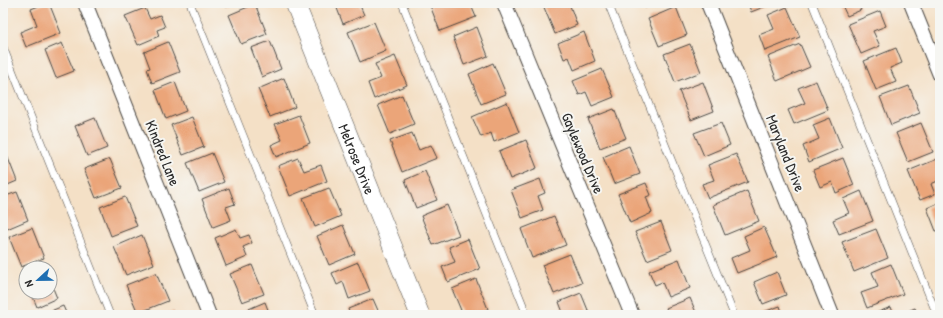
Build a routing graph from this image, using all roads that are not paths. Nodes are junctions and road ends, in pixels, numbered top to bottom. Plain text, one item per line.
1 (85, 3) edge
2 (190, 3) edge
3 (295, 3) edge
4 (402, 3) edge
5 (504, 3) edge
6 (608, 3) edge
7 (708, 3) edge
8 (812, 3) edge
9 (911, 3) edge
10 (3, 47) edge
11 (940, 75) edge
12 (110, 315) edge
13 (209, 315) edge
14 (315, 315) edge
15 (420, 315) edge
16 (527, 315) edge
17 (632, 315) edge
18 (734, 315) edge
19 (832, 315) edge
20 (937, 315) edge

1 - 13 street, Kindred Lane
2 - 14 lane
3 - 15 street, Melrose Drive
4 - 16 lane
5 - 17 street, Gaylewood Drive
6 - 18 lane
7 - 19 street, Maryland Drive
8 - 20 lane
9 - 11 street
10 - 12 lane

